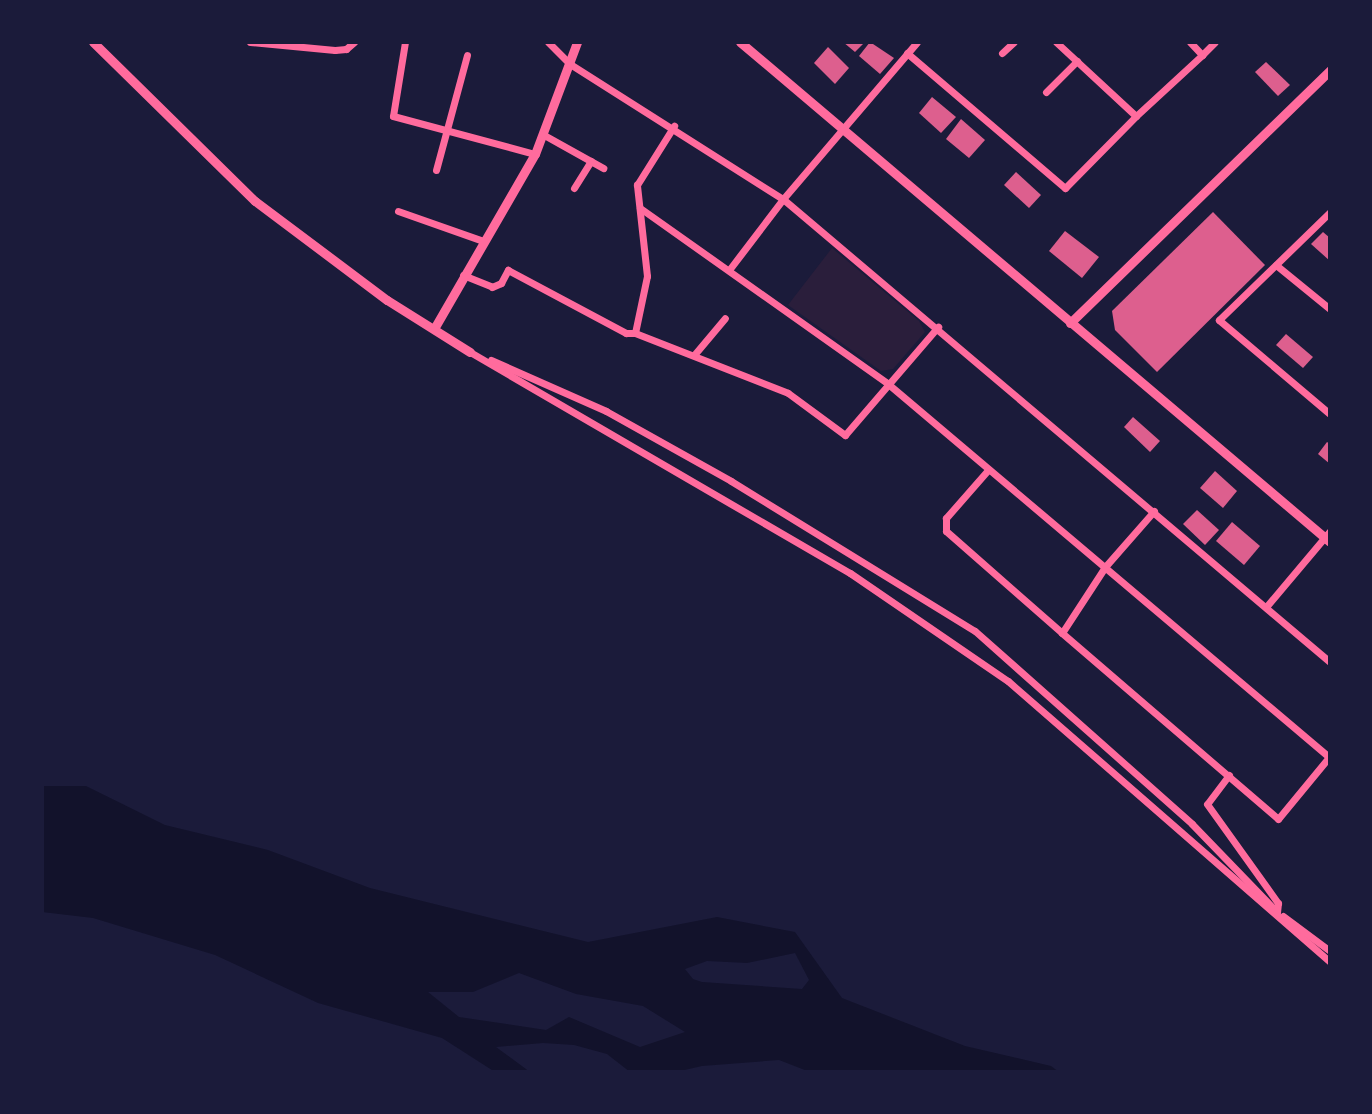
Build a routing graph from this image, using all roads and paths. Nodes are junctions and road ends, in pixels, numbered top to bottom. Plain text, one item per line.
1 (93, 42) edge
2 (250, 42) edge
3 (354, 42) edge
4 (405, 42) edge
5 (548, 42) edge
6 (577, 42) edge
7 (740, 42) edge
8 (917, 42) edge
9 (1014, 42) edge
10 (1056, 42) edge
11 (1190, 42) edge
12 (1215, 42) edge
13 (907, 53) junction
14 (1002, 53) dead end
15 (467, 55) dead end
16 (1202, 55) junction
17 (1077, 61) junction
18 (570, 64) junction
19 (1330, 70) edge
20 (1046, 92) dead end
21 (1136, 116) junction
22 (674, 126) junction
23 (843, 129) junction
24 (444, 130) junction
25 (544, 135) junction
26 (535, 154) junction
27 (591, 161) junction
28 (603, 168) dead end
29 (436, 170) dead end
30 (574, 188) dead end
31 (783, 199) junction
32 (640, 208) junction
33 (398, 211) dead end
34 (1330, 213) edge
35 (483, 241) junction
36 (1276, 265) junction
37 (729, 270) junction
38 (463, 275) junction
39 (1330, 309) edge
40 (725, 318) dead end
41 (1070, 323) junction
42 (435, 327) junction
43 (938, 327) junction
44 (635, 333) junction
45 (470, 352) junction
46 (694, 355) junction
47 (887, 383) junction
48 (1330, 414) edge
49 (988, 470) junction
50 (1154, 511) junction
51 (1328, 537) edge
52 (1105, 567) junction
53 (1266, 607) junction
54 (1062, 633) junction
55 (1330, 662) edge
56 (1329, 757) edge
57 (1229, 775) junction
58 (1277, 913) junction
59 (1330, 951) edge
60 (1330, 962) edge

1 - 42 street
2 - 3 street
4 - 24 street
5 - 18 street
6 - 18 street
7 - 23 street
8 - 13 street
9 - 14 street
10 - 17 street
11 - 16 street
12 - 16 street
13 - 21 street
13 - 23 street
15 - 24 street
16 - 21 street
17 - 20 street
17 - 21 street
18 - 22 street
18 - 25 street
19 - 41 street
22 - 31 street
22 - 32 street
23 - 31 street
23 - 41 street
24 - 26 street
24 - 29 street
25 - 26 street
25 - 27 street
26 - 35 street
27 - 28 street
27 - 30 street
31 - 37 street
31 - 43 street
32 - 37 street
32 - 44 street
33 - 35 street
34 - 36 street
35 - 38 street
36 - 39 street
36 - 48 street
37 - 47 street
38 - 42 street
38 - 44 street
40 - 46 street
41 - 51 street
42 - 45 street
43 - 47 street
43 - 50 street
44 - 46 street
45 - 58 street
45 - 58 street
46 - 47 street
47 - 49 street
49 - 52 street
49 - 54 street
50 - 52 street
50 - 53 street
51 - 53 street
52 - 54 street
52 - 56 street
53 - 55 street
54 - 57 street
56 - 57 street
57 - 58 street
58 - 59 street
58 - 60 street

